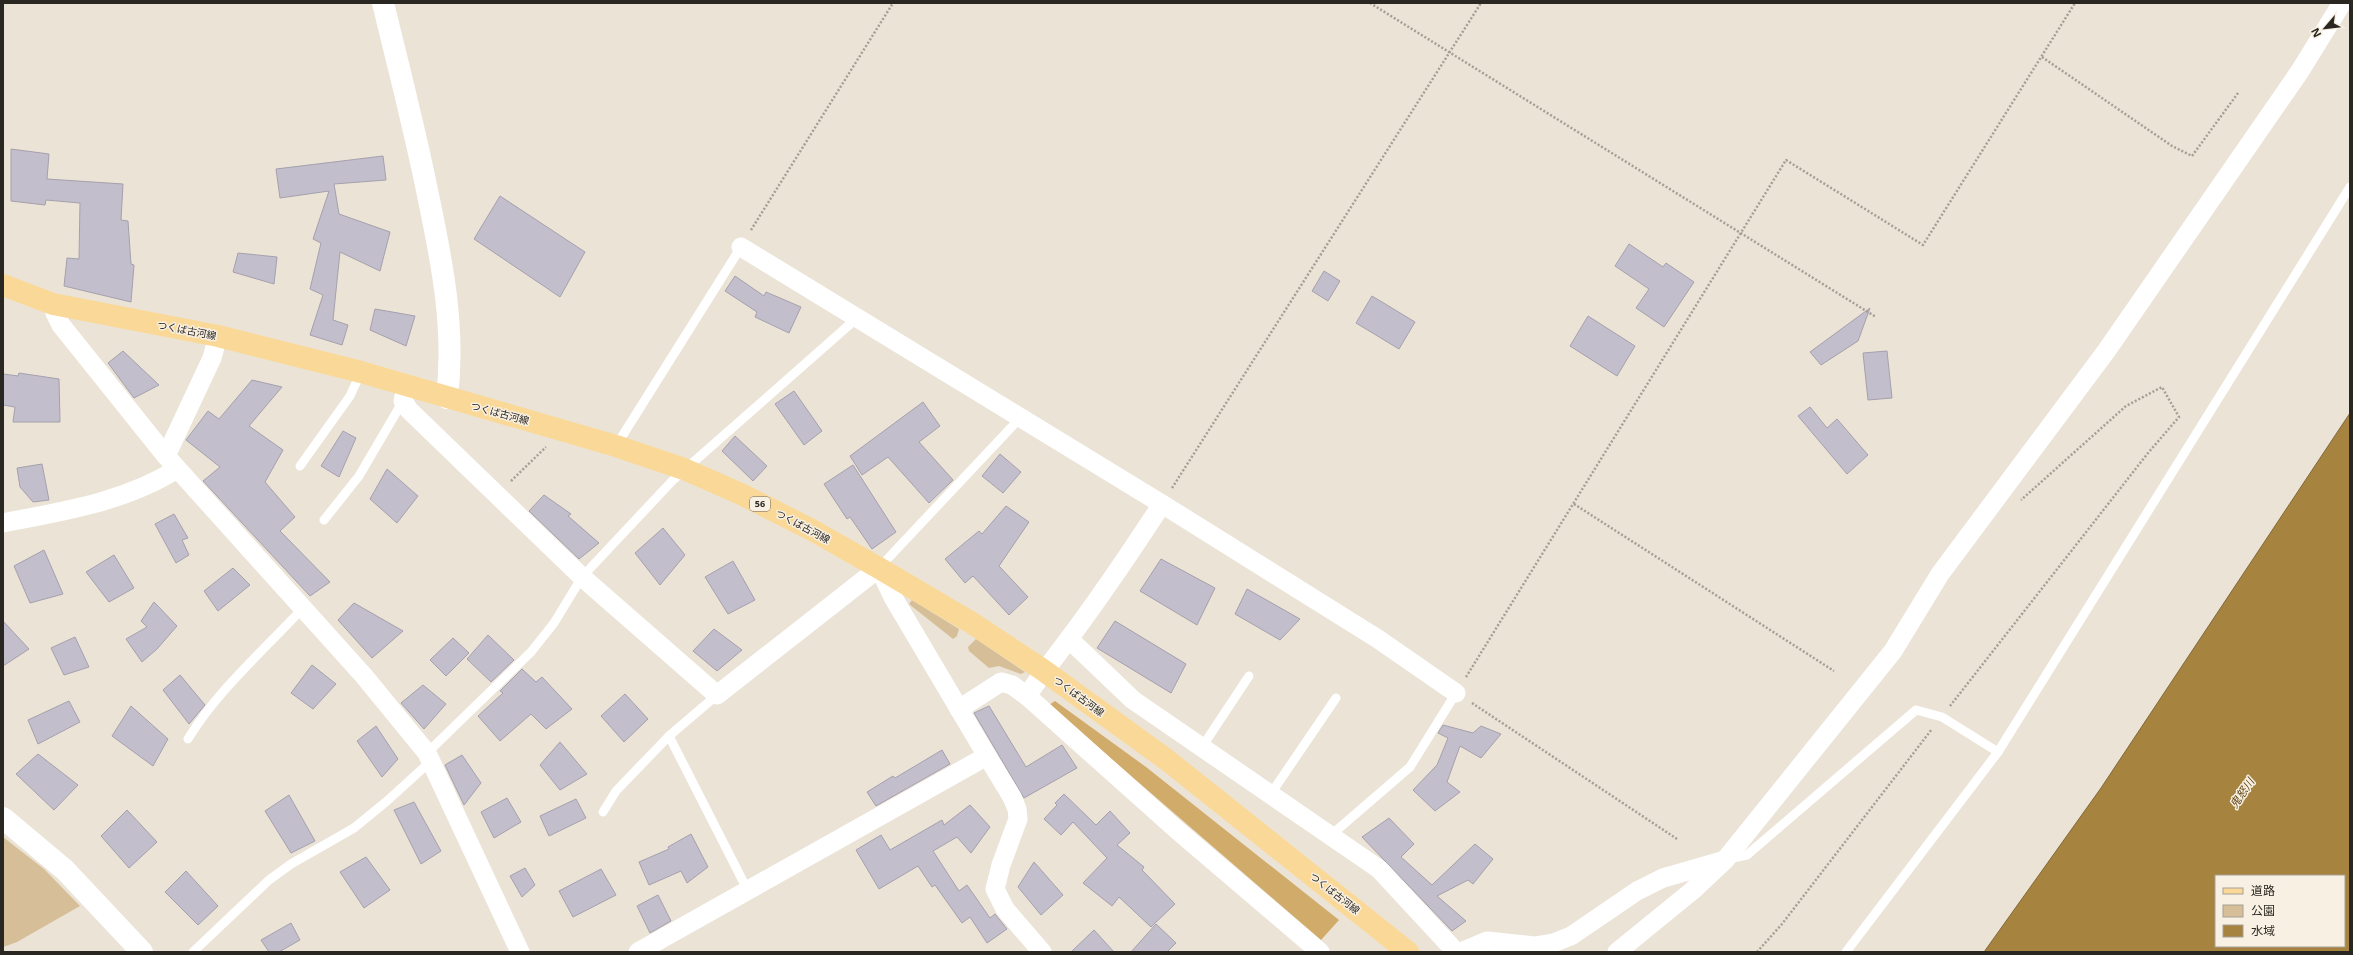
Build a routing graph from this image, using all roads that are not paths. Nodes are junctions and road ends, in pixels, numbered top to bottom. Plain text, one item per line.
1 (383, 3) edge
2 (2342, 3) edge
3 (2350, 187) edge
4 (741, 247) joint
5 (3, 286) edge
6 (53, 304) junction
7 (857, 318) junction
8 (218, 336) junction
9 (361, 372) junction
10 (405, 394) junction
11 (447, 398) junction
12 (1020, 418) junction
13 (616, 446) junction
14 (171, 462) junction
15 (300, 466) dead end
16 (684, 470) junction
17 (1162, 504) junction
18 (324, 520) dead end
19 (3, 523) edge
20 (879, 568) junction
21 (582, 577) junction
22 (302, 609) junction
23 (1069, 639) junction
24 (1043, 670) junction
25 (1249, 676) dead end
26 (1456, 693) joint
27 (717, 695) junction
28 (1027, 696) junction
29 (1336, 698) dead end
30 (959, 709) junction
31 (669, 736) junction
32 (188, 739) dead end
33 (1202, 747) junction
34 (1998, 752) junction
35 (988, 756) junction
36 (429, 757) junction
37 (1270, 795) junction
38 (603, 812) dead end
39 (3, 818) edge
40 (1330, 836) junction
41 (1725, 860) junction
42 (748, 891) junction
43 (1036, 950) edge
44 (142, 952) edge
45 (193, 952) edge
46 (520, 952) edge
47 (638, 952) edge
48 (1319, 952) edge
49 (1408, 952) edge
50 (1456, 952) edge
51 (1461, 952) edge
52 (1616, 952) edge
53 (1846, 952) edge

1 - 11 street
2 - 41 street
3 - 34 lane
4 - 7 street
4 - 13 lane
5 - 6 main road, つくば古河線 / 56
6 - 8 main road, つくば古河線 / 56
6 - 14 street
7 - 12 street
7 - 16 lane
8 - 9 main road, つくば古河線 / 56
8 - 14 street
9 - 10 main road, つくば古河線 / 56
9 - 15 lane
10 - 11 main road, つくば古河線 / 56
10 - 18 lane
10 - 21 street
11 - 13 main road, つくば古河線 / 56
12 - 17 street
12 - 20 lane
13 - 16 main road, つくば古河線 / 56
14 - 19 street
14 - 22 street
16 - 20 main road, つくば古河線 / 56
16 - 21 lane
17 - 23 street
17 - 26 street
20 - 24 main road, つくば古河線 / 56
20 - 27 street
20 - 30 street
21 - 27 street
21 - 36 lane
22 - 32 lane
22 - 36 street
23 - 24 street
23 - 33 street
24 - 28 street
24 - 49 main road, つくば古河線 / 56
25 - 33 lane
26 - 40 lane
27 - 31 lane
28 - 30 street
28 - 48 street
29 - 37 lane
30 - 35 street
31 - 38 lane
31 - 42 lane
33 - 37 street
34 - 41 lane
34 - 53 lane
35 - 42 street
35 - 43 street
36 - 45 lane
36 - 46 street
37 - 40 street
39 - 44 street
40 - 50 street
41 - 51 street
41 - 52 street
42 - 47 street

